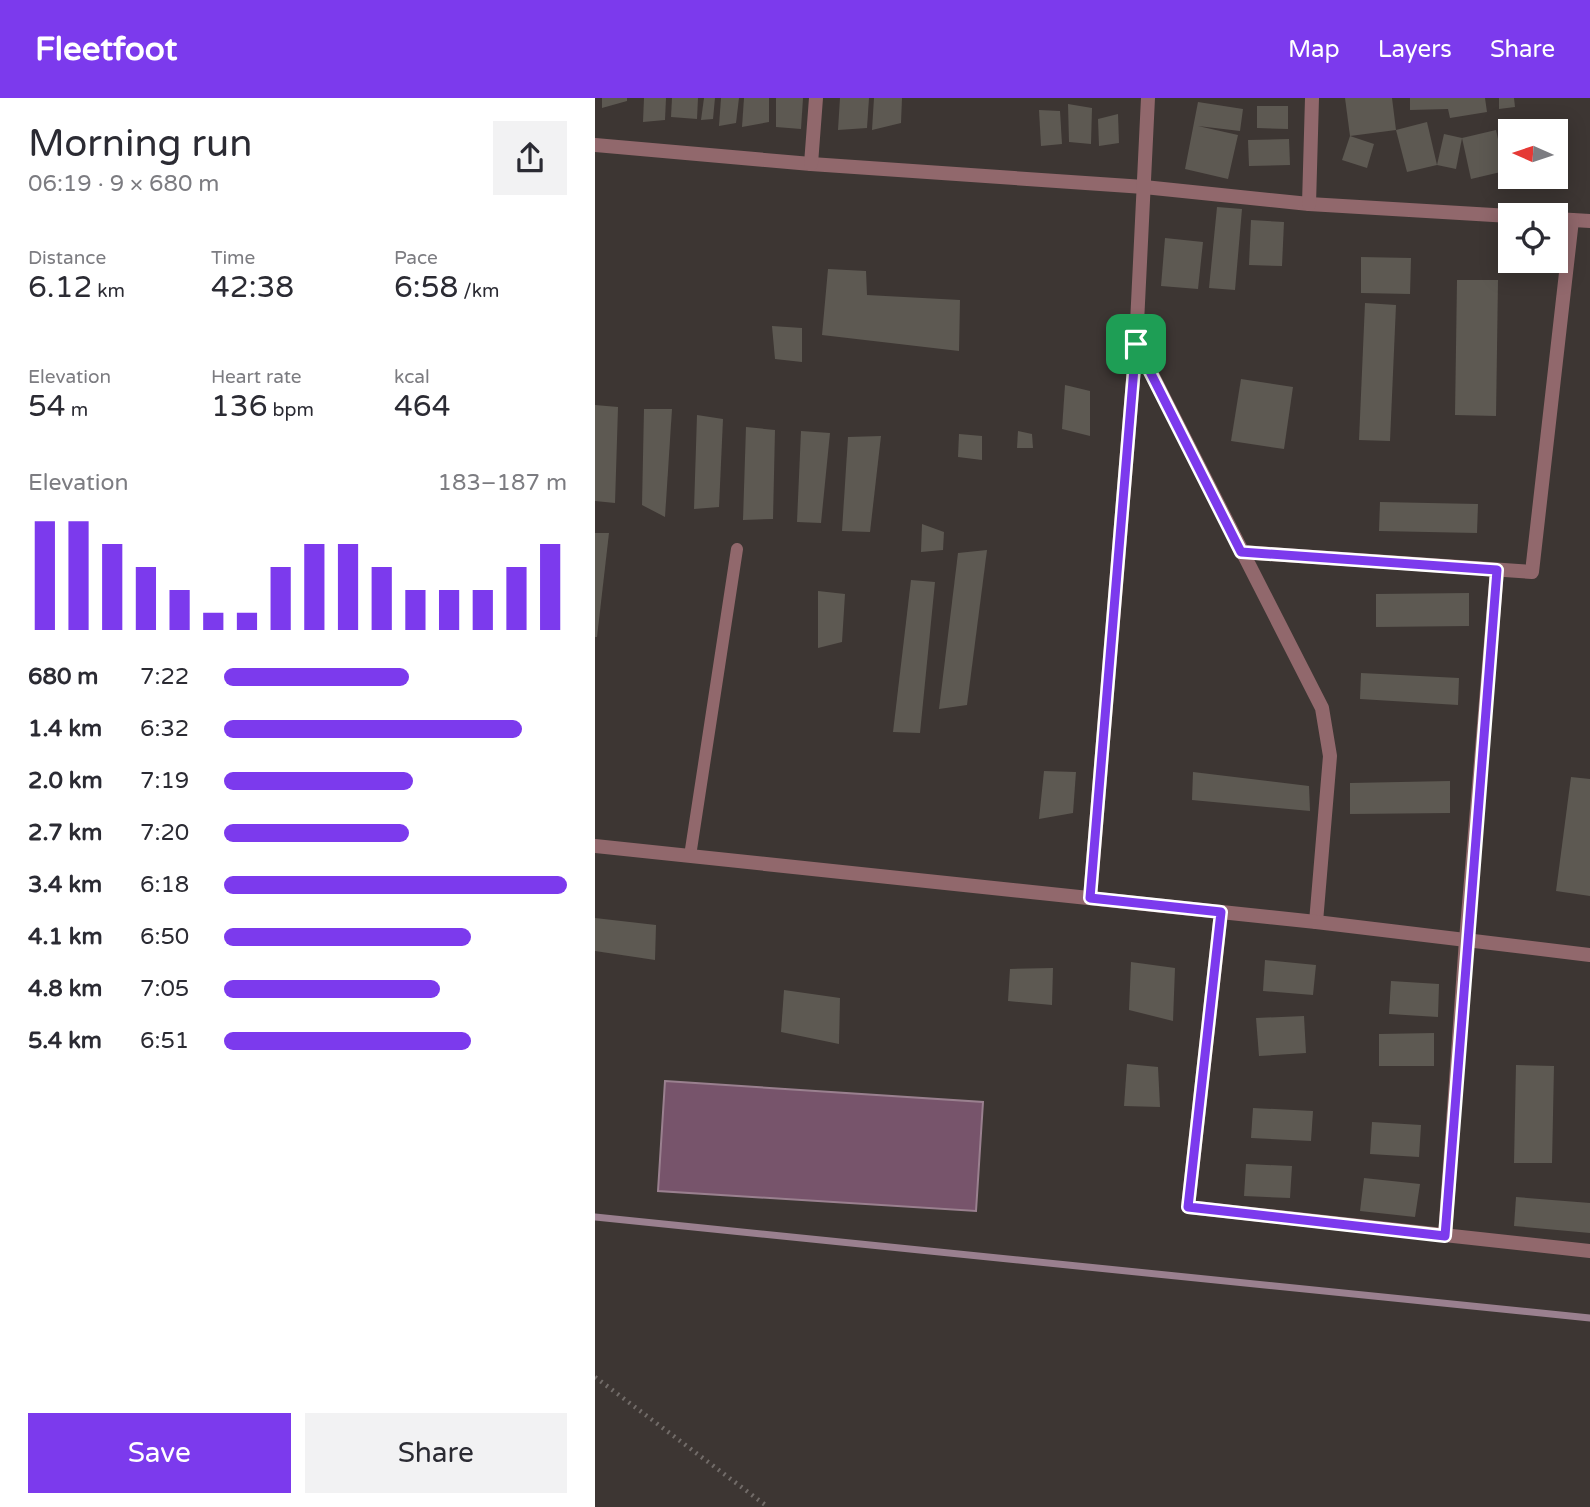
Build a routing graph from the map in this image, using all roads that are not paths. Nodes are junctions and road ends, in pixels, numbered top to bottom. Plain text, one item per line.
1 (816, 98) edge
2 (1148, 98) edge
3 (1312, 98) edge
4 (595, 145) edge
5 (811, 164) junction
6 (1144, 187) junction
7 (1309, 204) junction
8 (1498, 215) edge
9 (1568, 220) edge
10 (1572, 220) junction
11 (1590, 220) edge
12 (1136, 344) junction
13 (737, 549) dead end
14 (1241, 552) junction
15 (1497, 570) junction
16 (595, 846) edge
17 (690, 856) junction
18 (1090, 898) junction
19 (1221, 912) junction
20 (1316, 922) junction
21 (1466, 940) junction
22 (1590, 955) edge
23 (1445, 1236) junction
24 (1590, 1251) edge

1 - 5 street
2 - 6 street
3 - 7 street
4 - 5 street
5 - 6 street
6 - 7 street
6 - 12 street
7 - 8 street
9 - 10 street
10 - 11 street
10 - 15 street
12 - 14 street
12 - 18 street
13 - 17 lane
14 - 15 street
14 - 20 street
15 - 21 street
16 - 17 street
17 - 18 street
18 - 19 street
19 - 20 street
19 - 23 street
20 - 21 street
21 - 22 street
21 - 23 street
23 - 24 street

